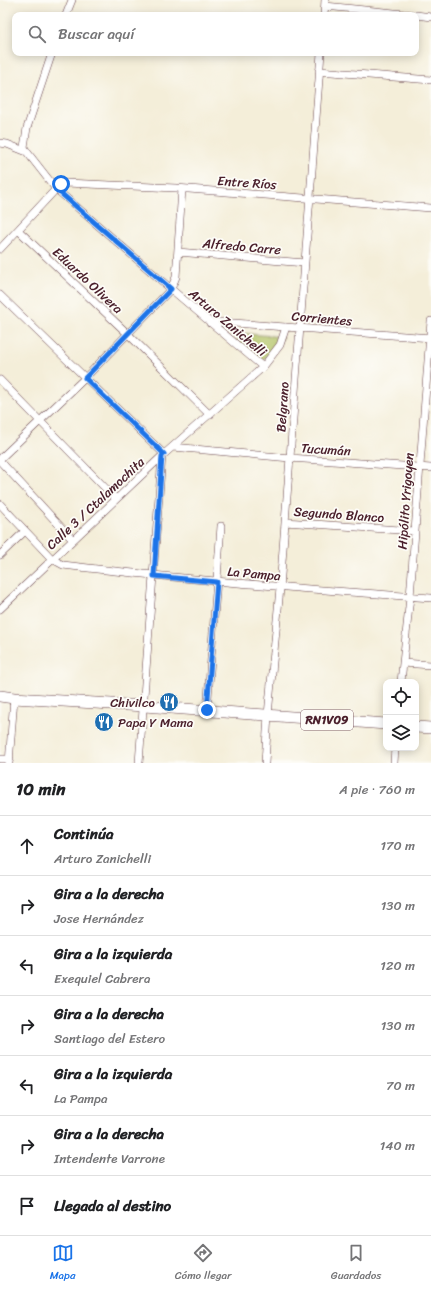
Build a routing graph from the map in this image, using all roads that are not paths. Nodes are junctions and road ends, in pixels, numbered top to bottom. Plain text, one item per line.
1 (72, 0) edge
2 (325, 3) edge
3 (67, 12) edge
4 (392, 12) edge
5 (419, 16) edge
6 (431, 17) edge
7 (51, 56) edge
8 (321, 56) edge
9 (319, 71) junction
10 (431, 80) edge
11 (0, 143) edge
12 (27, 152) junction
13 (59, 187) junction
14 (182, 189) junction
15 (309, 198) junction
16 (431, 208) edge
17 (18, 230) junction
18 (0, 249) edge
19 (178, 252) junction
20 (305, 263) junction
21 (171, 289) junction
22 (0, 295) edge
23 (431, 321) edge
24 (210, 323) junction
25 (286, 327) junction
26 (300, 328) junction
27 (128, 334) junction
28 (430, 338) edge
29 (263, 367) junction
30 (85, 378) junction
31 (0, 380) edge
32 (210, 415) junction
33 (40, 420) junction
34 (173, 447) junction
35 (163, 455) junction
36 (290, 458) junction
37 (0, 460) edge
38 (419, 467) junction
39 (431, 468) edge
40 (116, 499) junction
41 (0, 504) edge
42 (285, 522) junction
43 (221, 526) dead end
44 (25, 531) junction
45 (414, 531) junction
46 (73, 540) junction
47 (0, 555) edge
48 (52, 559) junction
49 (154, 576) junction
50 (217, 582) junction
51 (280, 588) junction
52 (410, 597) junction
53 (431, 598) edge
54 (0, 609) edge
55 (403, 663) junction
56 (431, 665) edge
57 (401, 679) edge
58 (0, 696) edge
59 (14, 698) junction
60 (144, 706) junction
61 (207, 710) junction
62 (268, 715) junction
63 (383, 724) edge
64 (419, 727) edge
65 (431, 728) edge
66 (395, 751) edge
67 (0, 759) edge
68 (10, 761) edge
69 (139, 763) edge
70 (265, 763) edge
71 (394, 763) edge

1 - 3 street
2 - 4 street
5 - 6 street
7 - 12 street
8 - 9 street, Belgrano
9 - 10 street
9 - 15 street, Belgrano
11 - 12 street
12 - 13 street, Arturo Zanichelli
13 - 14 street, Entre Ríos
13 - 17 street
13 - 21 street, Arturo Zanichelli
14 - 15 street, Entre Ríos
14 - 19 street
15 - 16 street, Entre Ríos
15 - 20 street, Belgrano
17 - 18 street
17 - 27 street, Eduardo Olivera
19 - 20 street, Alfredo Carre
19 - 21 street
20 - 26 street, Belgrano
21 - 24 street, Arturo Zanichelli
21 - 27 street
22 - 30 street
23 - 28 street, Hipólito Yrigoyen
24 - 25 street, Corrientes
24 - 29 street, Arturo Zanichelli
25 - 26 street, Corrientes
25 - 29 street, Calle 3 / Ctalamochita
26 - 28 street, Corrientes
26 - 36 street, Belgrano
27 - 30 street
27 - 32 street, Eduardo Olivera
28 - 38 street, Hipólito Yrigoyen
29 - 32 street, Calle 3 / Ctalamochita
30 - 33 street
30 - 35 street
31 - 33 street
32 - 34 street, Calle 3 / Ctalamochita
33 - 37 street
33 - 40 street
34 - 35 street, Calle 3 / Ctalamochita
34 - 36 street, Tucumán
35 - 40 street, Calle 3 / Ctalamochita
35 - 49 street
36 - 38 street, Tucumán
36 - 42 street, Belgrano
37 - 46 street
38 - 39 street, Tucumán
38 - 45 street, Hipólito Yrigoyen
40 - 46 street, Calle 3 / Ctalamochita
41 - 44 street
42 - 45 street, Segundo Blanco
42 - 51 street, Belgrano
43 - 50 street
44 - 47 street
44 - 48 street
45 - 52 street, Hipólito Yrigoyen
46 - 48 street, Calle 3 / Ctalamochita
48 - 49 street, La Pampa
48 - 54 street, Calle 3 / Ctalamochita
49 - 50 street, La Pampa
49 - 60 street
50 - 51 street, La Pampa
50 - 61 street
51 - 52 street, La Pampa
51 - 62 street, Belgrano
52 - 53 street, La Pampa
52 - 55 street, Hipólito Yrigoyen
55 - 56 street
55 - 57 street, Hipólito Yrigoyen
58 - 59 main road, RN1V09
59 - 60 main road, RN1V09
59 - 68 street
60 - 61 main road, RN1V09
60 - 69 street
61 - 62 main road, RN1V09
62 - 63 main road, RN1V09
62 - 70 street, Belgrano
64 - 65 main road
66 - 71 street
67 - 68 street

